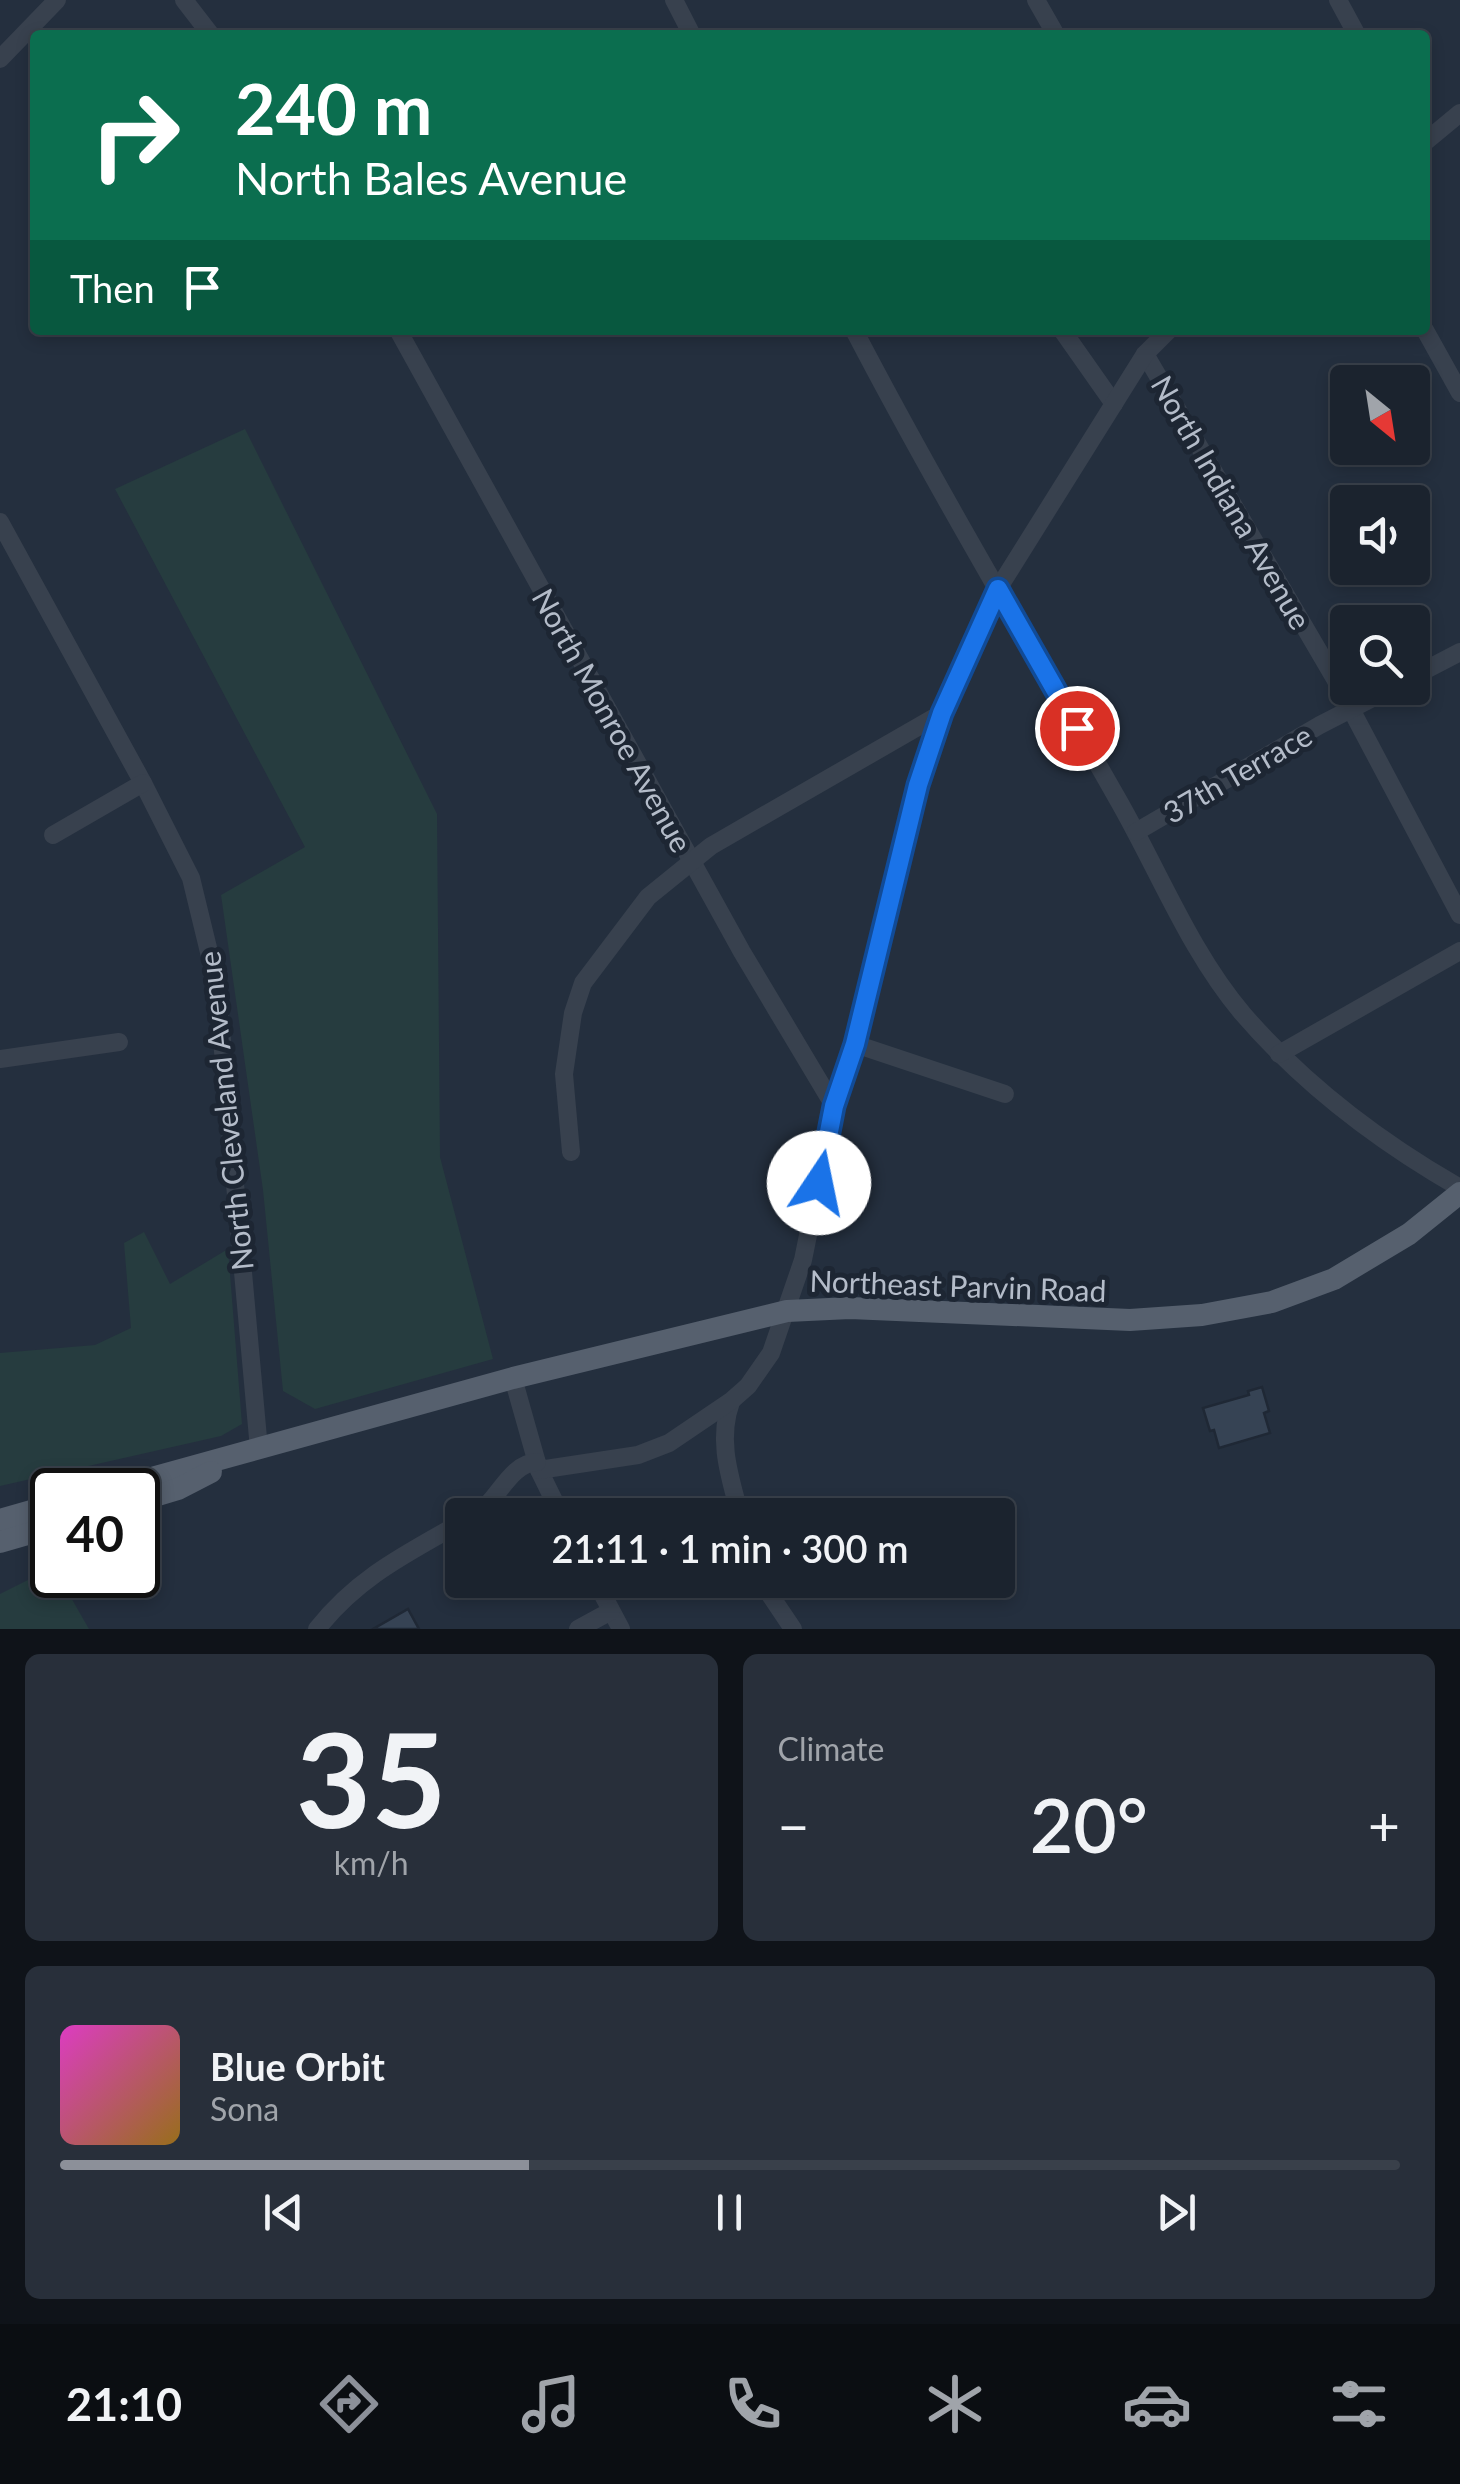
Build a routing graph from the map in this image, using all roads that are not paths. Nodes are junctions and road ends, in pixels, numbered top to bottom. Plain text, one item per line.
1 (57, 0) edge
2 (184, 0) edge
3 (674, 0) edge
4 (1036, 0) edge
5 (1338, 0) edge
6 (207, 30) edge
7 (689, 30) edge
8 (1053, 30) edge
9 (1354, 30) edge
10 (0, 59) edge
11 (1460, 113) edge
12 (1430, 138) edge
13 (401, 335) edge
14 (857, 335) edge
15 (1066, 335) edge
16 (1164, 335) edge
17 (1428, 335) edge
18 (1145, 354) junction
19 (1460, 393) edge
20 (1114, 404) junction
21 (0, 522) edge
22 (998, 589) junction
23 (1460, 652) edge
24 (1430, 668) edge
25 (1359, 705) edge
26 (1351, 709) junction
27 (942, 713) junction
28 (143, 783) junction
29 (1136, 832) junction
30 (53, 835) dead end
31 (690, 860) junction
32 (1460, 914) edge
33 (1460, 952) edge
34 (119, 1042) dead end
35 (855, 1044) junction
36 (1279, 1054) junction
37 (0, 1059) edge
38 (1004, 1094) dead end
39 (834, 1106) junction
40 (571, 1152) dead end
41 (1460, 1190) edge
42 (787, 1311) junction
43 (513, 1378) junction
44 (732, 1401) junction
45 (259, 1449) junction
46 (538, 1466) junction
47 (160, 1476) edge
48 (160, 1494) edge
49 (495, 1498) edge
50 (554, 1498) edge
51 (736, 1498) edge
52 (30, 1511) edge
53 (0, 1520) edge
54 (445, 1532) edge
55 (30, 1533) edge
56 (0, 1542) edge
57 (604, 1598) edge
58 (772, 1598) edge
59 (611, 1611) junction
60 (317, 1629) edge
61 (578, 1629) edge
62 (621, 1629) edge
63 (793, 1629) edge

1 - 10 street
2 - 6 street
3 - 7 street
4 - 8 street
5 - 9 street
11 - 12 street
13 - 31 street, North Monroe Avenue
14 - 22 street
15 - 20 street
16 - 18 street
17 - 19 street
18 - 20 street
18 - 26 street, North Indiana Avenue
20 - 22 street
21 - 28 street, North Cleveland Avenue
22 - 27 street
22 - 29 street
23 - 24 street
25 - 26 street, 37th Terrace
26 - 29 street, 37th Terrace
26 - 32 street, North Indiana Avenue
27 - 31 street
27 - 35 street
28 - 30 street
28 - 45 street, North Cleveland Avenue
29 - 36 street
31 - 39 street, North Monroe Avenue
31 - 40 street
33 - 36 street
34 - 37 street
35 - 38 street
35 - 39 street
36 - 41 street
39 - 42 street
41 - 42 main road, Northeast Parvin Road
42 - 43 main road, Northeast Parvin Road
42 - 44 street
43 - 45 main road, Northeast Parvin Road
43 - 46 street
44 - 46 street
44 - 51 street
45 - 47 main road, Northeast Parvin Road
45 - 48 main road, Northeast Parvin Road
46 - 49 street
46 - 50 street
52 - 53 main road
54 - 60 street
55 - 56 main road
57 - 59 street
58 - 63 street
59 - 61 street
59 - 62 street

